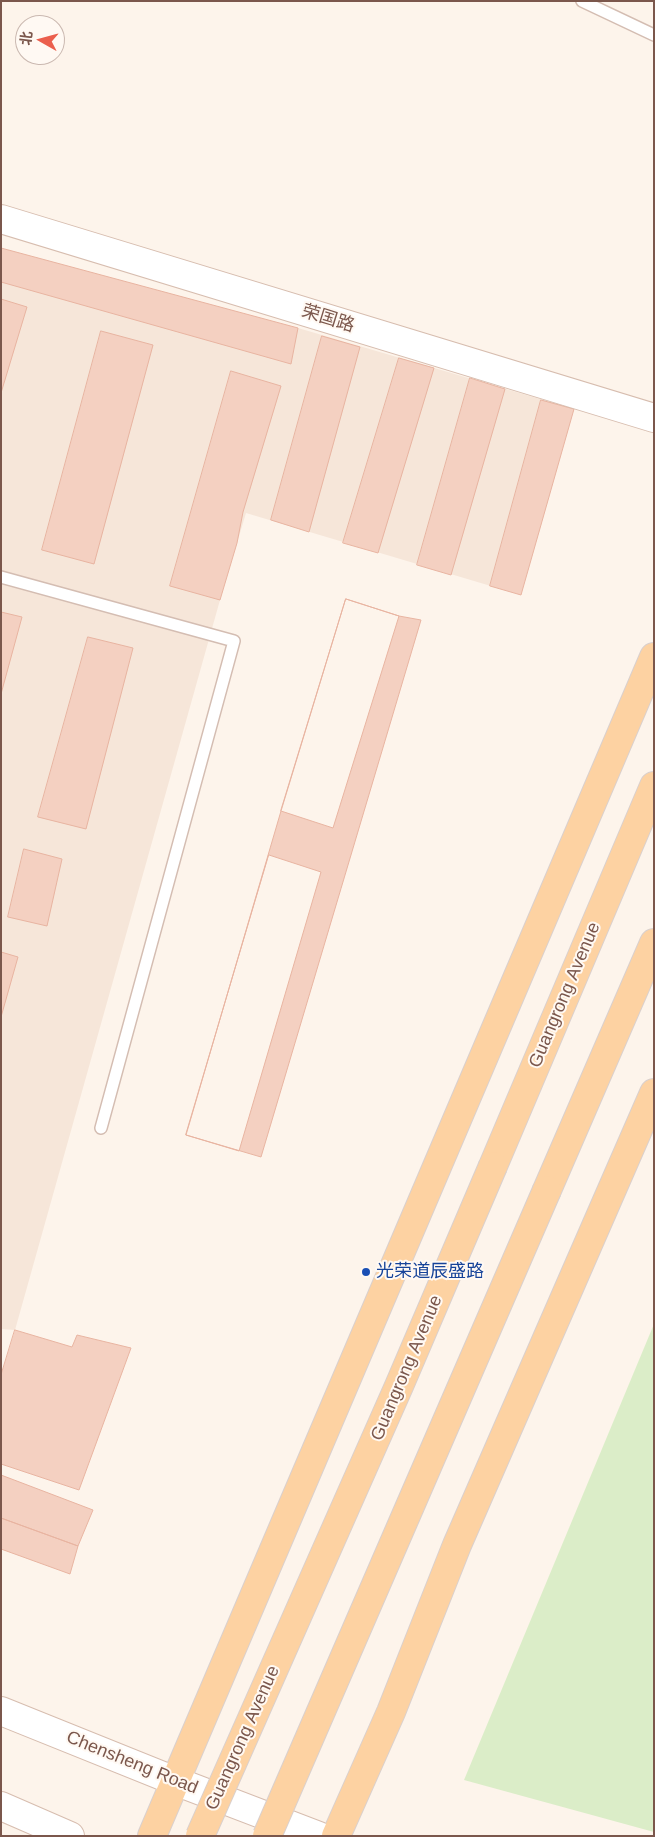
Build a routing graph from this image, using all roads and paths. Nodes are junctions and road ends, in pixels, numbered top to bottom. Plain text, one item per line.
1 (582, 1) edge
2 (654, 35) edge
3 (1, 219) edge
4 (654, 418) edge
5 (1, 577) edge
6 (654, 657) edge
7 (654, 786) edge
8 (654, 943) edge
9 (654, 1093) edge
10 (101, 1128) dead end
11 (1, 1711) edge
12 (175, 1781) junction
13 (1, 1806) edge
14 (70, 1836) edge
15 (152, 1836) edge
16 (200, 1836) edge
17 (267, 1836) edge
18 (319, 1836) edge
19 (336, 1836) edge

1 - 2 lane
3 - 4 street, 荣国路
5 - 10 lane
6 - 12 main road
7 - 16 main road, Guangrong Avenue, bridge
8 - 17 main road, bridge
9 - 19 main road
11 - 12 street, Chensheng Road
12 - 15 main road
12 - 18 street, Chensheng Road
13 - 14 street

